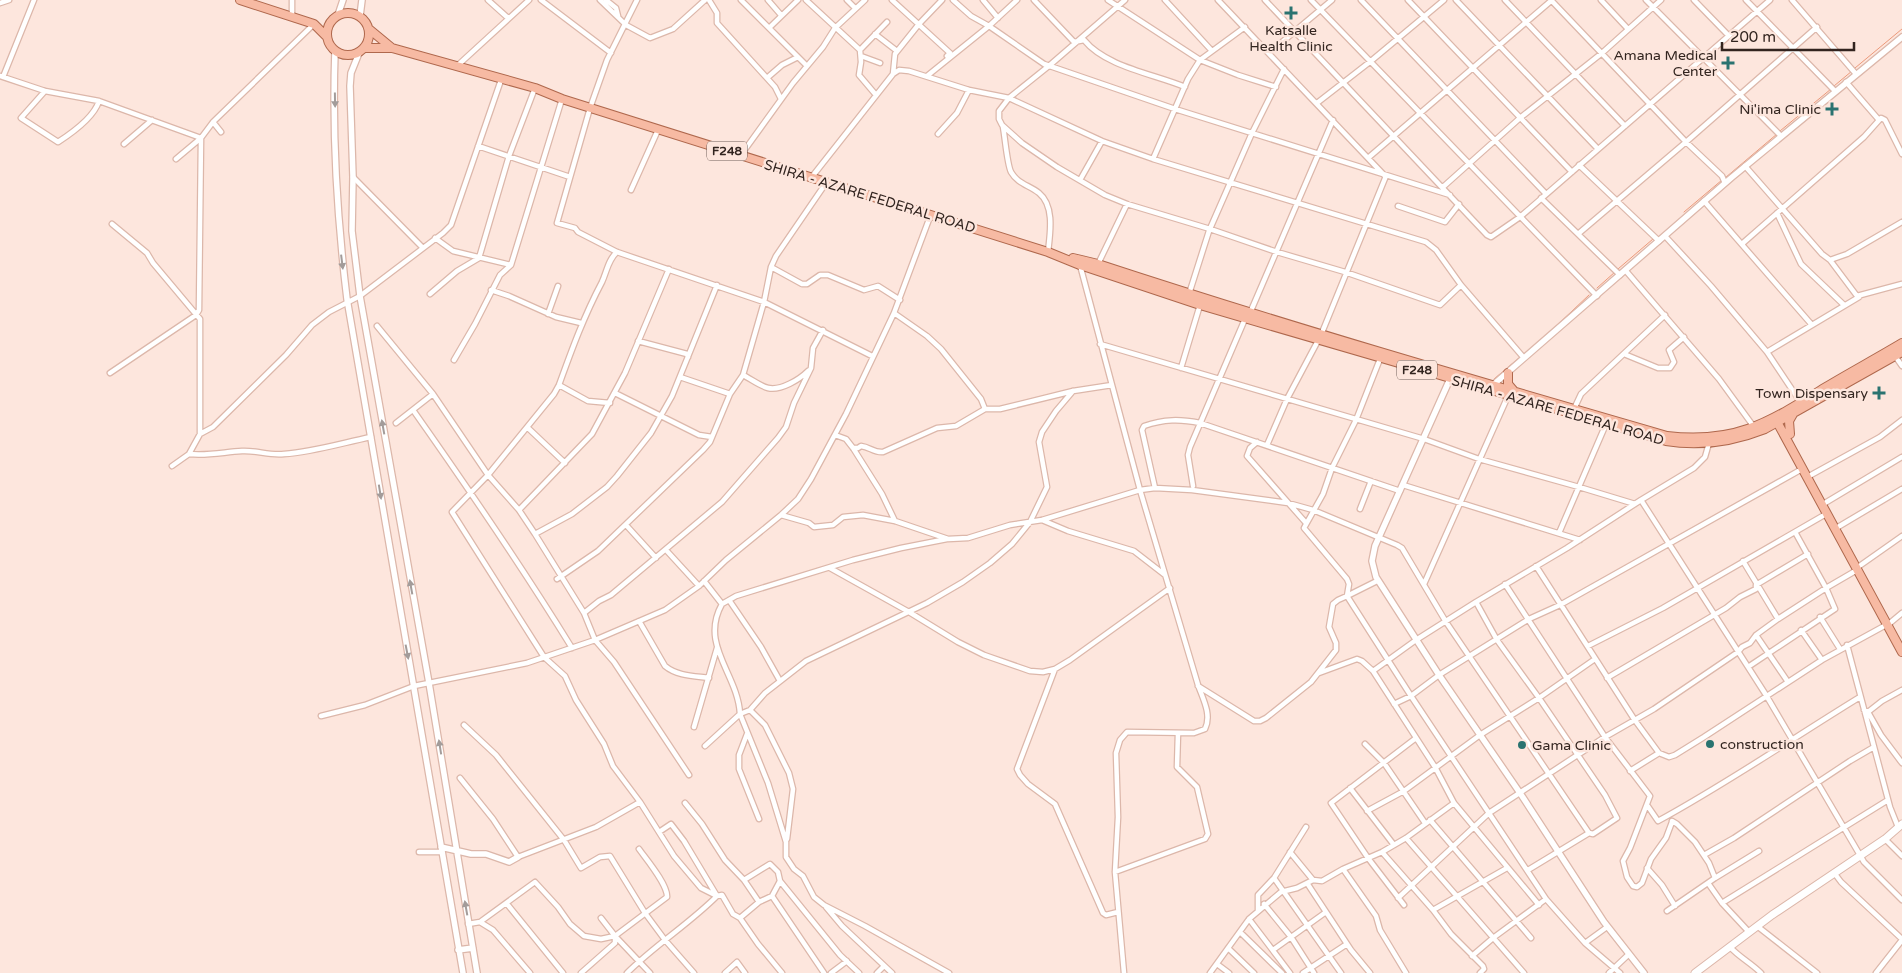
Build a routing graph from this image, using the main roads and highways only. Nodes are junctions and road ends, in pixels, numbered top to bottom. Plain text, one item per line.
1 (240, 0) edge
2 (335, 17) junction
3 (314, 24) junction
4 (369, 29) junction
5 (326, 36) junction
6 (392, 48) junction
7 (362, 50) junction
8 (1061, 256) junction
9 (1248, 316) junction
10 (1319, 338) junction
11 (1902, 344) edge
12 (1899, 354) edge
13 (1508, 373) road end
14 (1511, 394) junction
15 (1794, 414) junction
16 (1779, 419) junction
17 (1765, 430) junction
18 (1788, 435) junction
19 (1709, 441) junction
20 (1858, 569) junction
21 (1888, 624) junction
22 (1902, 643) edge
23 (1902, 652) edge
24 (1900, 825) edge
25 (1695, 973) edge

1 - 3 main road
2 - 3 main road
2 - 4 main road
2 - 5 main road
3 - 5 main road
4 - 6 main road, SHIRA - AZARE FEDERAL ROAD / F248
4 - 7 main road
5 - 7 main road
6 - 7 main road, SHIRA - AZARE FEDERAL ROAD / F248
6 - 8 main road, SHIRA - AZARE FEDERAL ROAD / F248
8 - 9 main road, SHIRA - AZARE FEDERAL ROAD / F248
8 - 9 main road, SHIRA - AZARE FEDERAL ROAD / F248
9 - 10 main road, SHIRA - AZARE FEDERAL ROAD / F248
10 - 14 main road, SHIRA - AZARE FEDERAL ROAD / F248
10 - 14 main road, SHIRA - AZARE FEDERAL ROAD / F248
11 - 16 main road, SHIRA - AZARE FEDERAL ROAD / F248
12 - 15 main road, SHIRA - AZARE FEDERAL ROAD / F248
13 - 14 main road
14 - 19 main road, SHIRA - AZARE FEDERAL ROAD / F248
14 - 19 main road, SHIRA - AZARE FEDERAL ROAD / F248
15 - 16 main road, SHIRA - AZARE FEDERAL ROAD / F248
15 - 18 main road
16 - 17 main road, SHIRA - AZARE FEDERAL ROAD / F248
16 - 18 main road
16 - 19 main road, SHIRA - AZARE FEDERAL ROAD / F248
17 - 18 main road
17 - 19 main road, SHIRA - AZARE FEDERAL ROAD / F248
18 - 20 main road
18 - 20 main road
20 - 21 main road
21 - 22 main road
21 - 23 main road
24 - 25 main road

